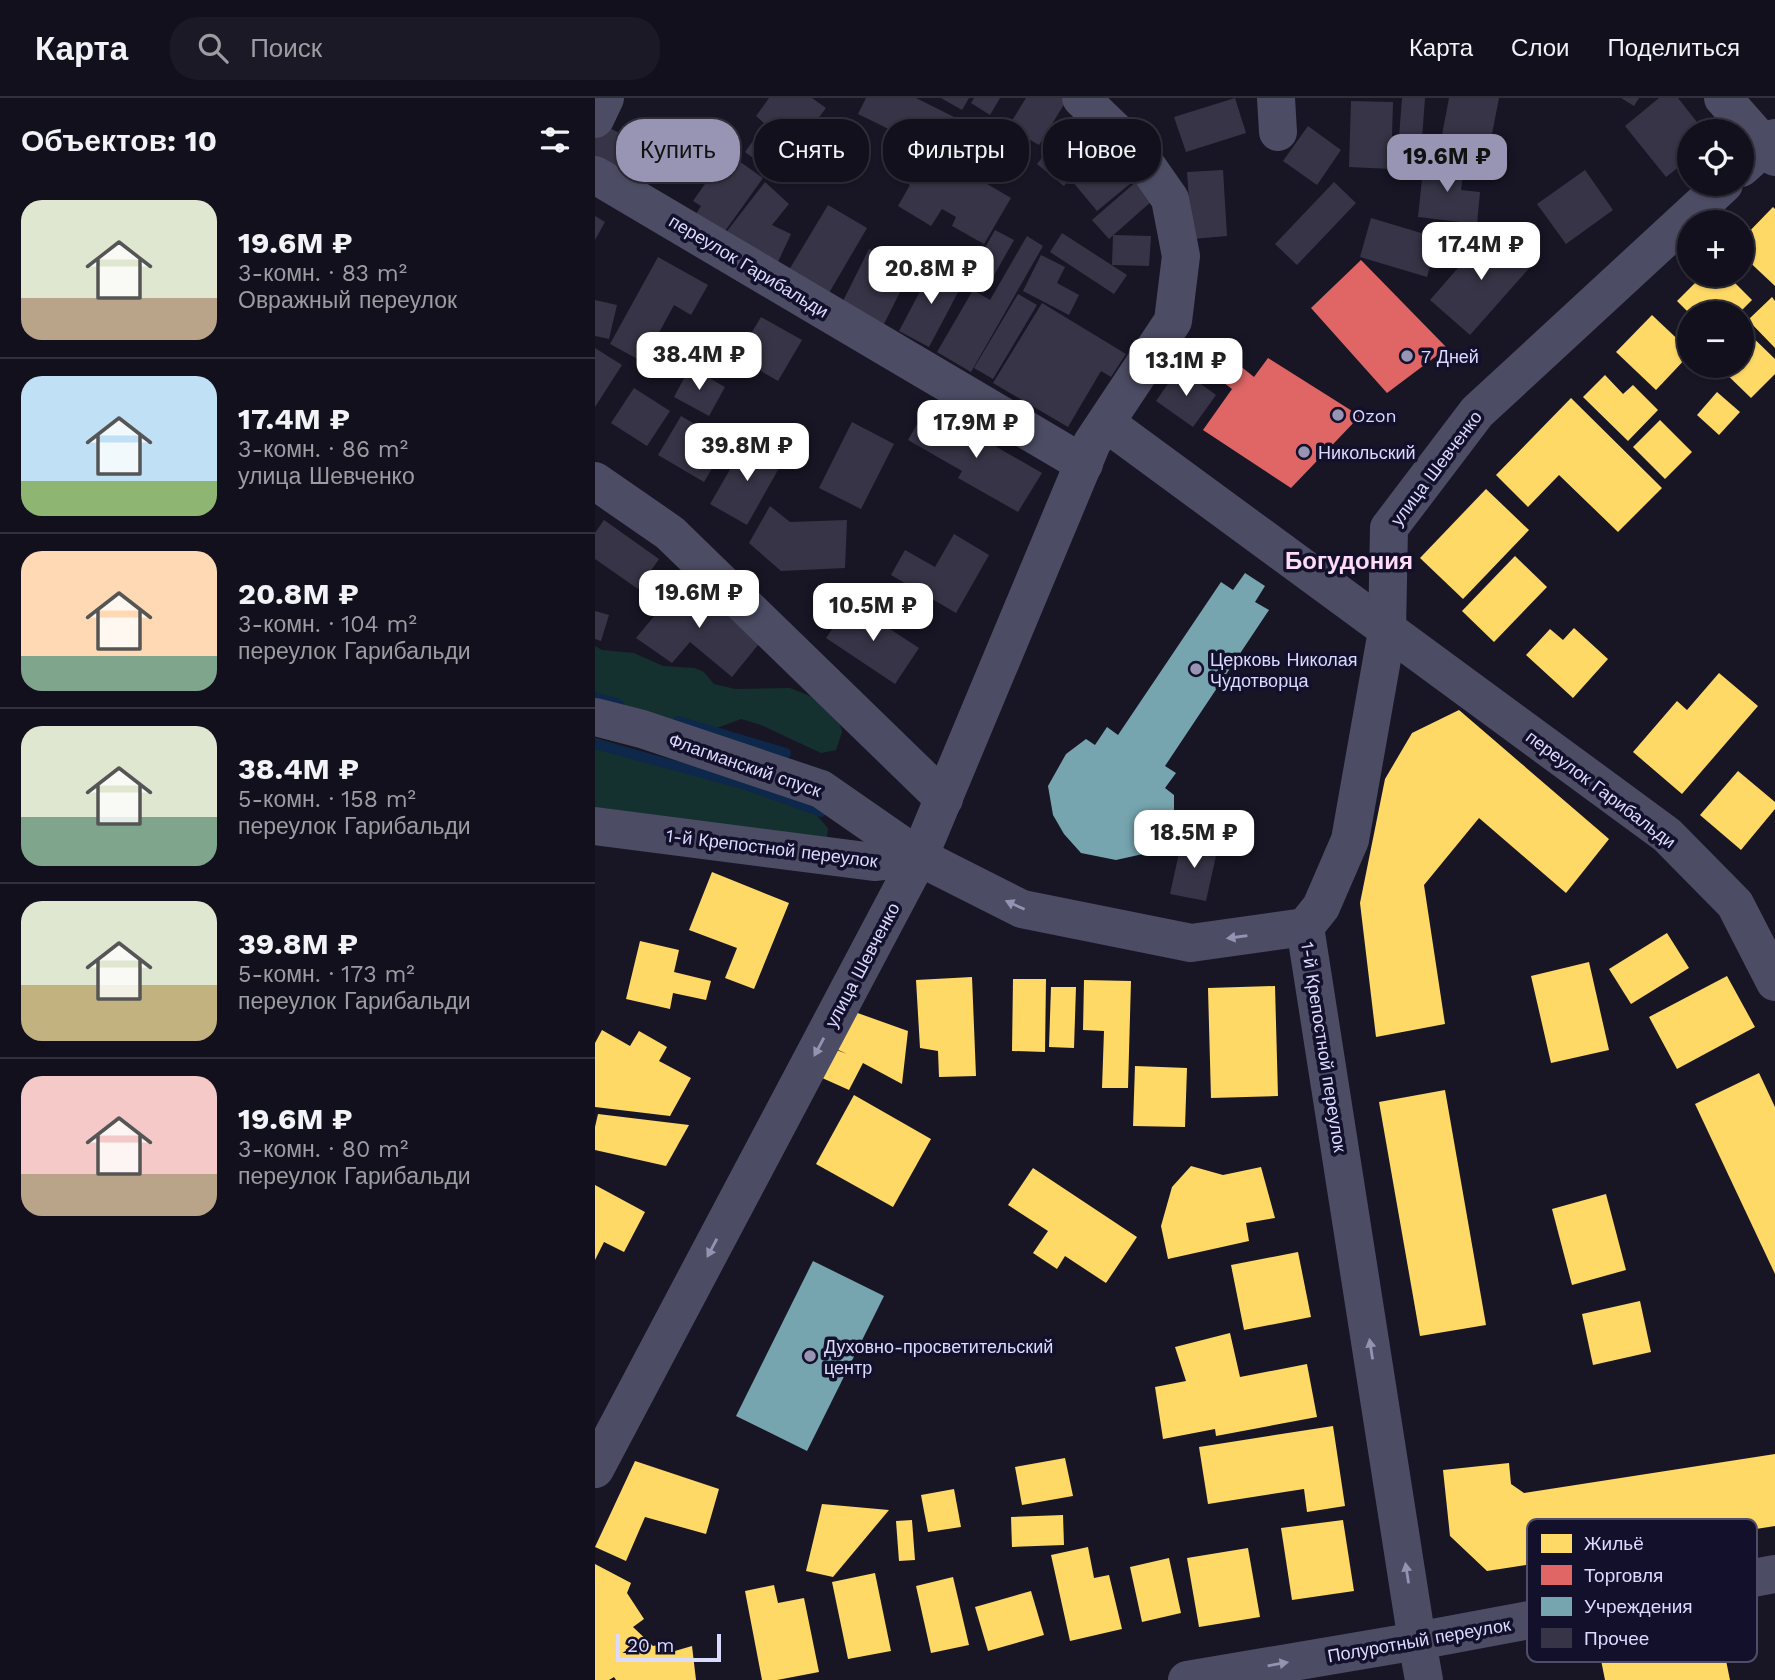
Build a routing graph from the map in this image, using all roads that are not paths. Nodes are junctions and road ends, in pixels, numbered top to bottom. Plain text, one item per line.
1 (605, 98) edge
2 (1081, 98) edge
3 (1723, 98) edge
4 (595, 119) edge
5 (1764, 152) edge
6 (595, 175) edge
7 (1711, 196) edge
8 (1094, 443) junction
9 (595, 481) edge
10 (1387, 631) junction
11 (595, 717) edge
12 (944, 799) junction
13 (595, 826) edge
14 (919, 857) junction
15 (1305, 927) junction
16 (1775, 982) edge
17 (595, 1469) edge
18 (1775, 1574) edge
19 (1757, 1577) edge
20 (1527, 1620) edge
21 (1417, 1641) junction
22 (1187, 1680) edge
23 (1424, 1680) edge

1 - 4 street
2 - 8 street, улица Шевченко
3 - 5 street
6 - 8 street, переулок Гарибальди
7 - 10 street, улица Шевченко
8 - 10 street, переулок Гарибальди
8 - 12 street, улица Шевченко
9 - 12 street
10 - 15 street, улица Шевченко
10 - 16 street, переулок Гарибальди
11 - 14 street, Флагманский спуск
12 - 14 street, улица Шевченко
13 - 14 street, 1-й Крепостной переулок
15 -> 14 street, 1-й Крепостной переулок
14 -> 17 street, улица Шевченко
21 -> 15 street, 1-й Крепостной переулок
18 - 19 street, Полуротный переулок
20 - 21 street, Полуротный переулок
22 -> 21 street, Полуротный переулок
21 - 23 street, 1-й Крепостной переулок

